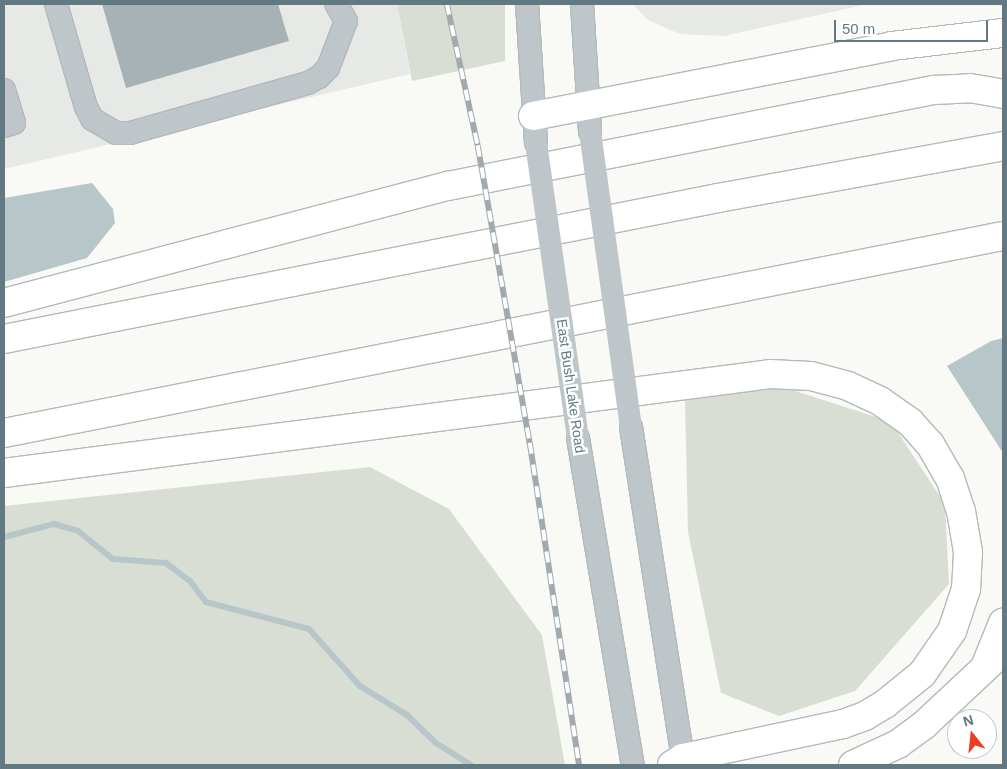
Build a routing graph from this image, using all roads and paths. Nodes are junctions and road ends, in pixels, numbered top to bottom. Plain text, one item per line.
1 (56, 4) edge
2 (336, 4) edge
3 (527, 4) edge
4 (582, 4) edge
5 (1003, 33) edge
6 (4, 90) edge
7 (1001, 93) edge
8 (589, 105) junction
9 (533, 116) junction
10 (4, 126) edge
11 (1003, 146) edge
12 (1003, 236) edge
13 (4, 303) edge
14 (4, 340) edge
15 (4, 434) edge
16 (4, 473) edge
17 (1003, 623) edge
18 (994, 659) edge
19 (680, 763) edge
20 (633, 765) edge
21 (852, 765) edge

1 - 2 street
3 - 9 street, East Bush Lake Road
4 - 8 street
5 - 8 highway
6 - 10 street
7 - 13 highway
8 - 9 highway
8 - 19 street, bridge
9 - 20 street, East Bush Lake Road, bridge
11 - 14 highway
12 - 15 highway
16 - 19 highway
17 - 18 highway
18 - 21 highway

